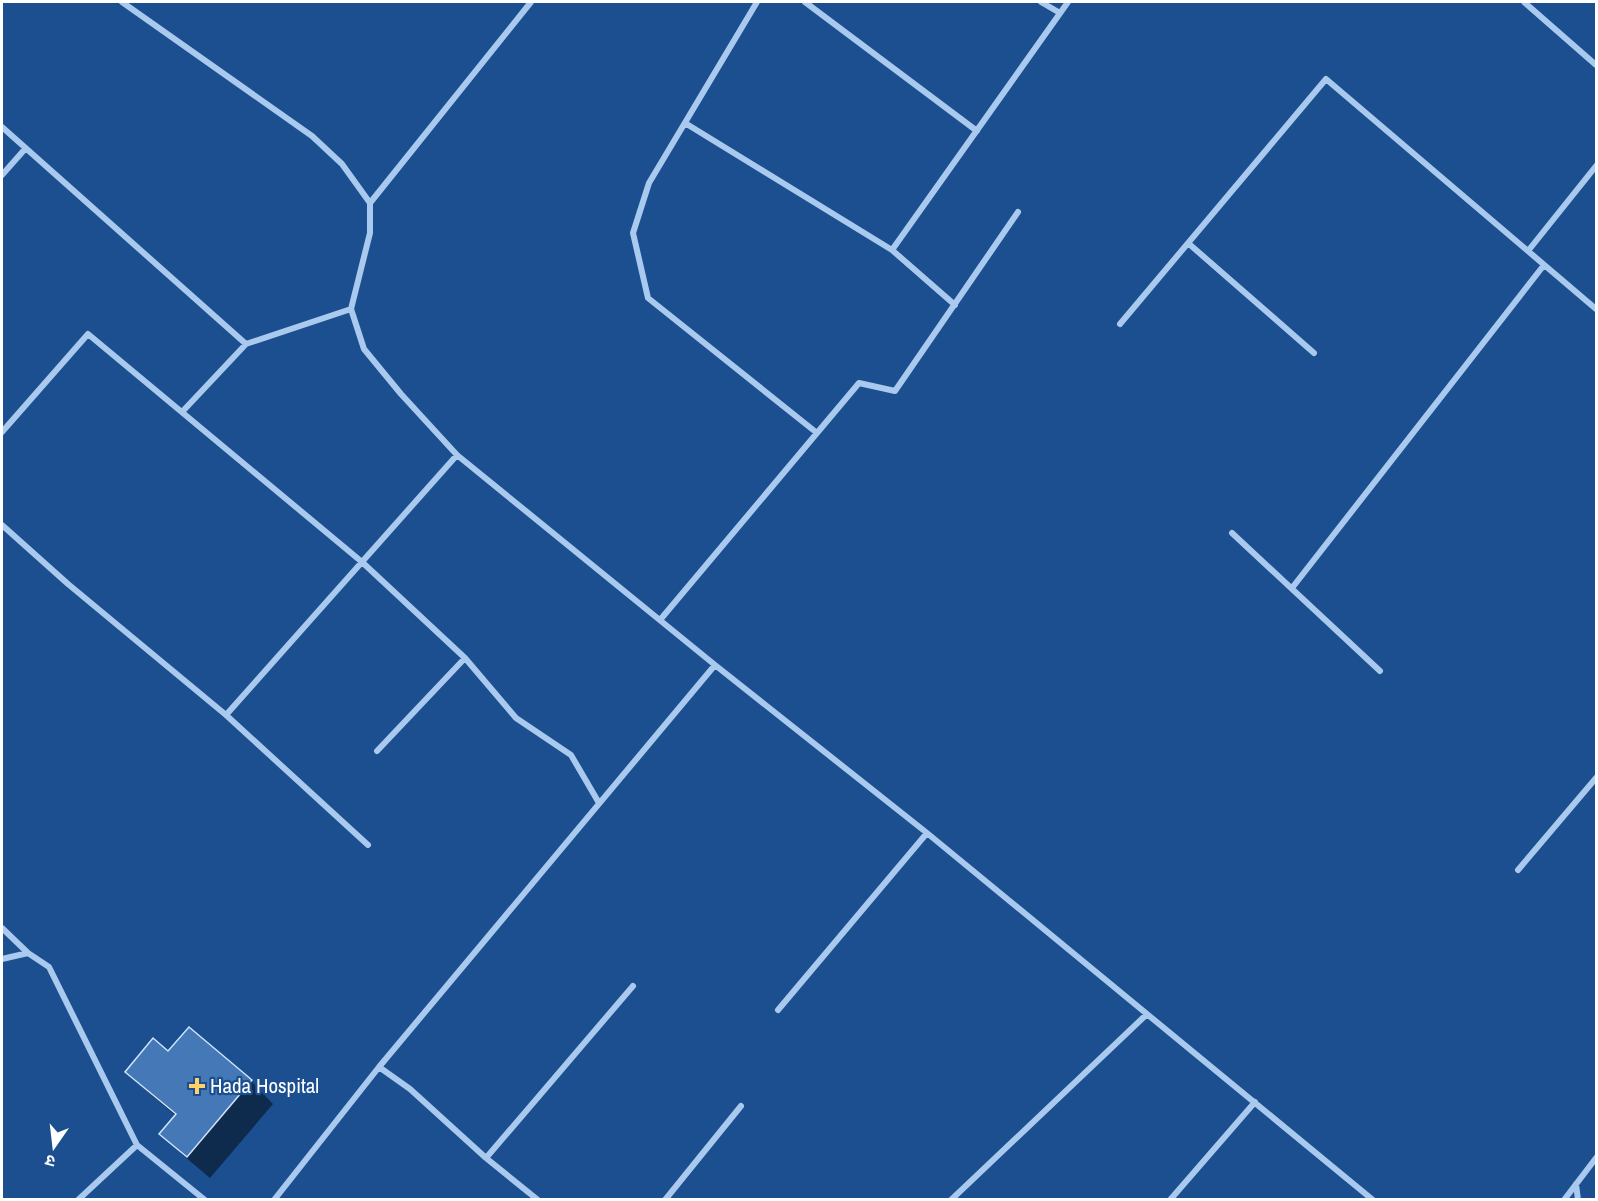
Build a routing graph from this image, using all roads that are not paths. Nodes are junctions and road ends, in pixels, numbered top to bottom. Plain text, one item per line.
1 (122, 2) edge
2 (531, 2) edge
3 (757, 2) edge
4 (805, 2) edge
5 (1041, 2) edge
6 (1068, 2) edge
7 (1524, 2) edge
8 (1060, 13) junction
9 (1596, 65) edge
10 (685, 123) junction
11 (2, 128) edge
12 (976, 130) junction
13 (26, 149) junction
14 (1596, 166) edge
15 (2, 175) edge
16 (370, 204) junction
17 (1018, 212) dead end
18 (1188, 243) junction
19 (892, 250) junction
20 (1528, 251) junction
21 (1545, 265) junction
22 (955, 305) junction
23 (351, 309) junction
24 (1596, 309) edge
25 (1120, 324) dead end
26 (246, 344) junction
27 (1314, 353) dead end
28 (182, 412) junction
29 (2, 432) edge
30 (817, 433) junction
31 (457, 455) junction
32 (2, 525) edge
33 (1232, 533) dead end
34 (362, 562) junction
35 (1292, 588) junction
36 (660, 620) junction
37 (465, 658) junction
38 (715, 665) junction
39 (1380, 670) dead end
40 (226, 715) junction
41 (377, 751) dead end
42 (1596, 778) edge
43 (600, 803) junction
44 (927, 833) junction
45 (368, 845) dead end
46 (1518, 870) dead end
47 (2, 928) edge
48 (28, 953) junction
49 (2, 959) edge
50 (633, 987) dead end
51 (778, 1010) dead end
52 (1147, 1014) junction
53 (379, 1067) junction
54 (1255, 1102) junction
55 (741, 1106) dead end
56 (137, 1145) junction
57 (486, 1158) junction
58 (1596, 1158) edge
59 (1576, 1184) junction
60 (78, 1200) edge
61 (205, 1200) edge
62 (274, 1200) edge
63 (538, 1200) edge
64 (665, 1200) edge
65 (951, 1200) edge
66 (1170, 1200) edge
67 (1373, 1200) edge
68 (1564, 1200) edge
69 (1578, 1200) edge

1 - 16 street
2 - 16 street
3 - 10 street
4 - 12 street
5 - 8 street
6 - 8 street
7 - 9 street
8 - 12 street
10 - 19 street
10 - 30 street
11 - 13 street
12 - 19 street
13 - 15 street
13 - 26 street
14 - 20 street
16 - 23 street
17 - 22 street
18 - 20 street
18 - 25 street
18 - 27 street
19 - 22 street
20 - 21 street
21 - 24 street
21 - 35 street
22 - 30 street
23 - 26 street
23 - 31 street
26 - 28 street
28 - 29 street
28 - 34 street
30 - 36 street
31 - 34 street
31 - 36 street
32 - 40 street
33 - 35 street
34 - 37 street
34 - 40 street
35 - 39 street
36 - 38 street
37 - 41 street
37 - 43 street
38 - 43 street
38 - 44 street
40 - 45 street
42 - 46 street
43 - 53 street
44 - 51 street
44 - 52 street
47 - 48 street
48 - 49 street
48 - 56 street
50 - 57 street
52 - 54 street
52 - 65 street
53 - 57 street
53 - 62 street
54 - 66 street
54 - 67 street
55 - 64 street
56 - 60 street
56 - 61 street
57 - 63 street
58 - 59 street
59 - 68 street
59 - 69 street

